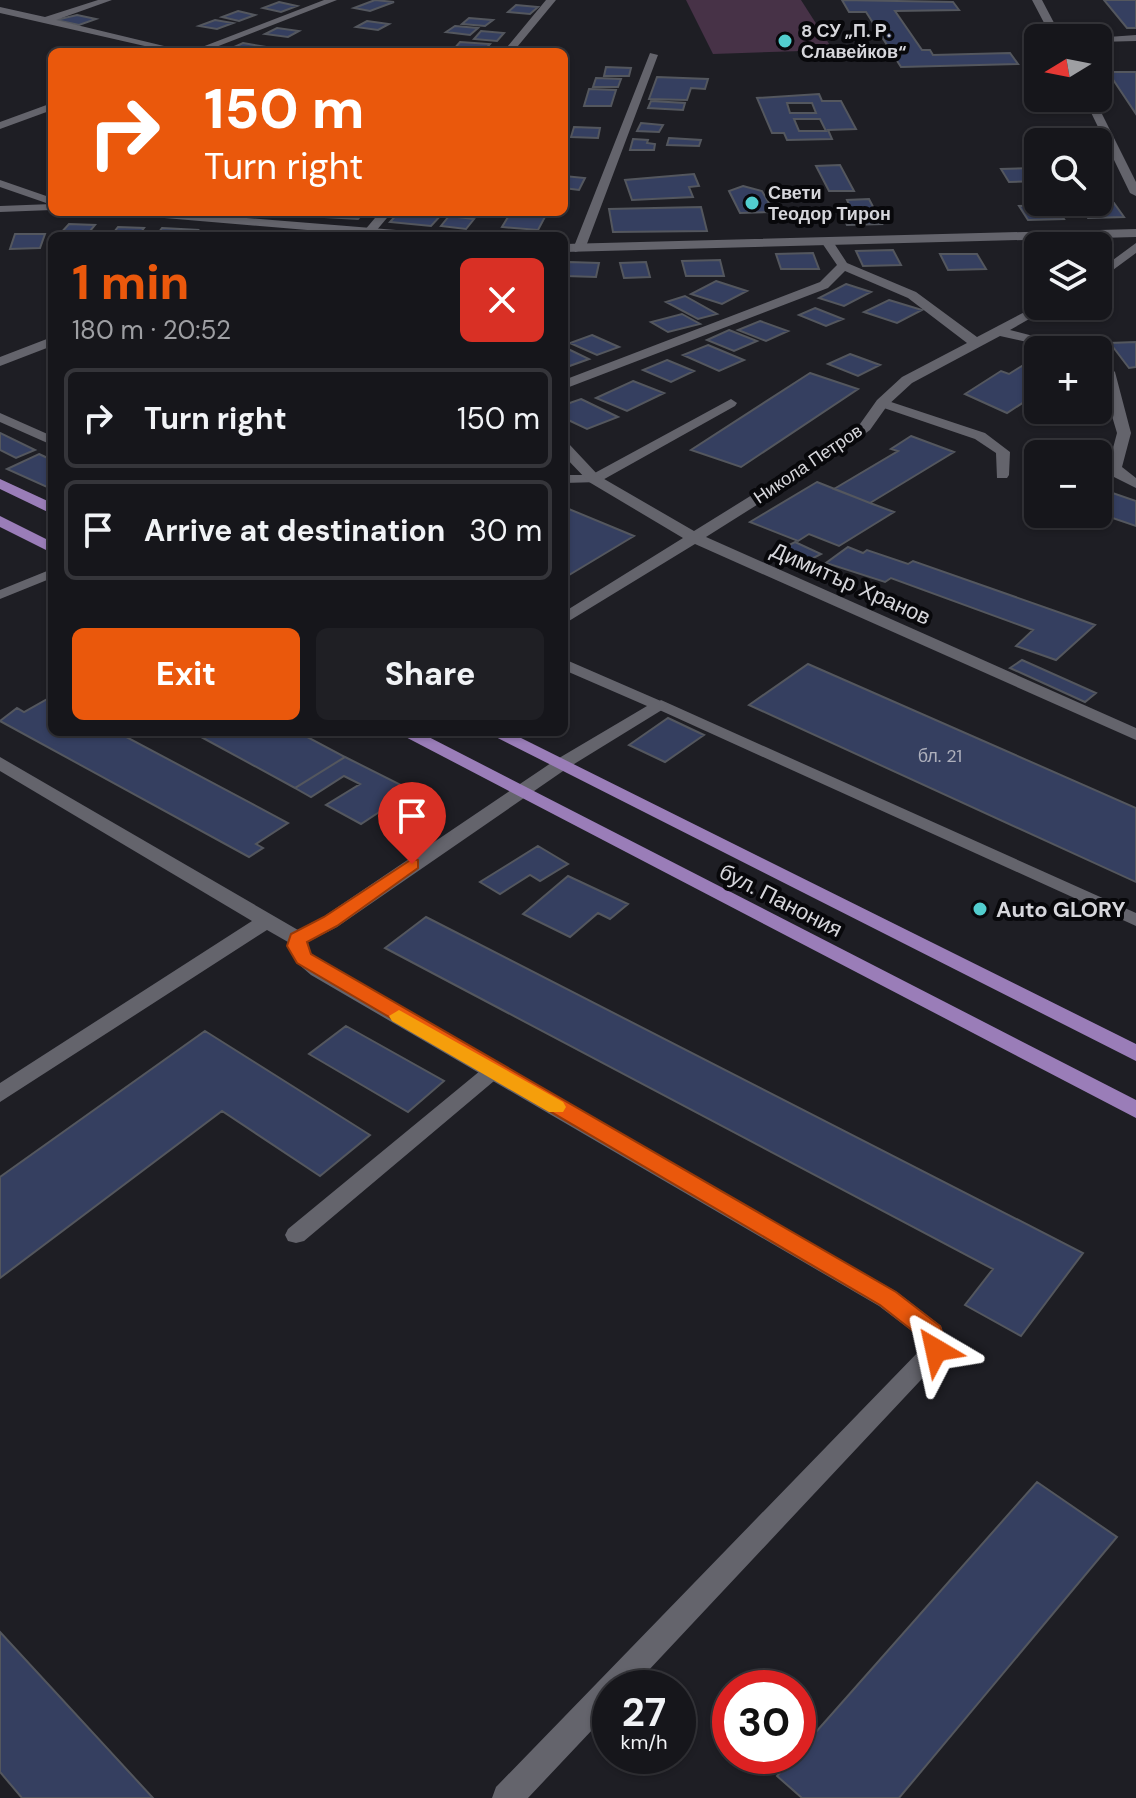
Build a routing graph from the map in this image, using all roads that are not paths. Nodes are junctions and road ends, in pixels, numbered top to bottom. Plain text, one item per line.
1 (107, 0) edge
2 (332, 0) edge
3 (551, 0) edge
4 (1037, 0) edge
5 (0, 10) edge
6 (46, 20) junction
7 (1050, 24) edge
8 (1136, 38) edge
9 (1112, 39) edge
10 (167, 48) edge
11 (205, 48) edge
12 (511, 48) edge
13 (653, 55) dead end
14 (48, 108) edge
15 (1097, 112) edge
16 (0, 126) edge
17 (1132, 178) edge
18 (0, 183) edge
19 (1136, 193) edge
20 (48, 202) edge
21 (48, 204) edge
22 (0, 209) edge
23 (174, 216) edge
24 (350, 232) edge
25 (1136, 233) edge
26 (828, 243) junction
27 (1136, 247) edge
28 (568, 248) edge
29 (579, 249) junction
30 (843, 266) junction
31 (1112, 270) edge
32 (1024, 317) edge
33 (996, 331) junction
34 (1024, 337) edge
35 (975, 342) junction
36 (48, 343) edge
37 (0, 362) edge
38 (568, 383) edge
39 (1112, 386) edge
40 (731, 403) dead end
41 (882, 403) junction
42 (1136, 405) edge
43 (1118, 406) junction
44 (0, 417) edge
45 (48, 439) edge
46 (568, 451) edge
47 (1002, 475) dead end
48 (568, 479) edge
49 (594, 479) junction
50 (0, 483) edge
51 (1136, 484) edge
52 (48, 507) edge
53 (0, 521) edge
54 (695, 538) junction
55 (48, 546) edge
56 (48, 575) edge
57 (0, 595) edge
58 (568, 617) edge
59 (568, 666) edge
60 (661, 705) junction
61 (1136, 735) edge
62 (413, 736) edge
63 (503, 736) edge
64 (0, 763) edge
65 (560, 765) junction
66 (520, 792) junction
67 (1136, 920) edge
68 (265, 922) junction
69 (298, 939) junction
70 (1136, 1053) edge
71 (493, 1071) junction
72 (0, 1094) edge
73 (1136, 1110) edge
74 (296, 1235) dead end
75 (629, 1670) edge
76 (592, 1709) edge
77 (507, 1798) edge

1 - 6 street
2 - 11 street
3 - 12 street
4 - 7 street
5 - 6 street
6 - 10 street
8 - 9 lane
13 - 29 street
14 - 16 street
15 - 17 street
17 - 19 street
18 - 20 street
21 - 22 street
23 - 24 street
25 - 26 street
26 - 29 street
26 - 30 street
27 - 31 street
28 - 29 street
30 - 35 street
30 - 38 street
32 - 33 street, Никола Петров
33 - 34 street
33 - 35 street, Никола Петров
35 - 41 street, Никола Петров
36 - 37 street
39 - 43 street
40 - 49 lane
41 - 47 lane
41 - 54 street, Никола Петров
42 - 43 street
43 - 51 street
44 - 45 street
46 - 49 street, Димитър Хранов
48 - 49 lane
49 - 54 street, Димитър Хранов
50 - 52 main road
53 - 55 main road
54 - 58 street, Никола Петров
54 - 61 street, Димитър Хранов
56 - 57 lane
59 - 60 street
60 - 65 street
60 - 67 lane
62 - 66 main road, бул. Панония
63 - 65 main road, бул. Панония
64 - 68 street
65 - 66 street
65 - 70 main road, бул. Панония
66 - 69 street
66 - 73 main road, бул. Панония
68 - 69 street
68 - 72 street
69 - 71 street
71 - 74 lane
71 - 75 street
76 - 77 street

